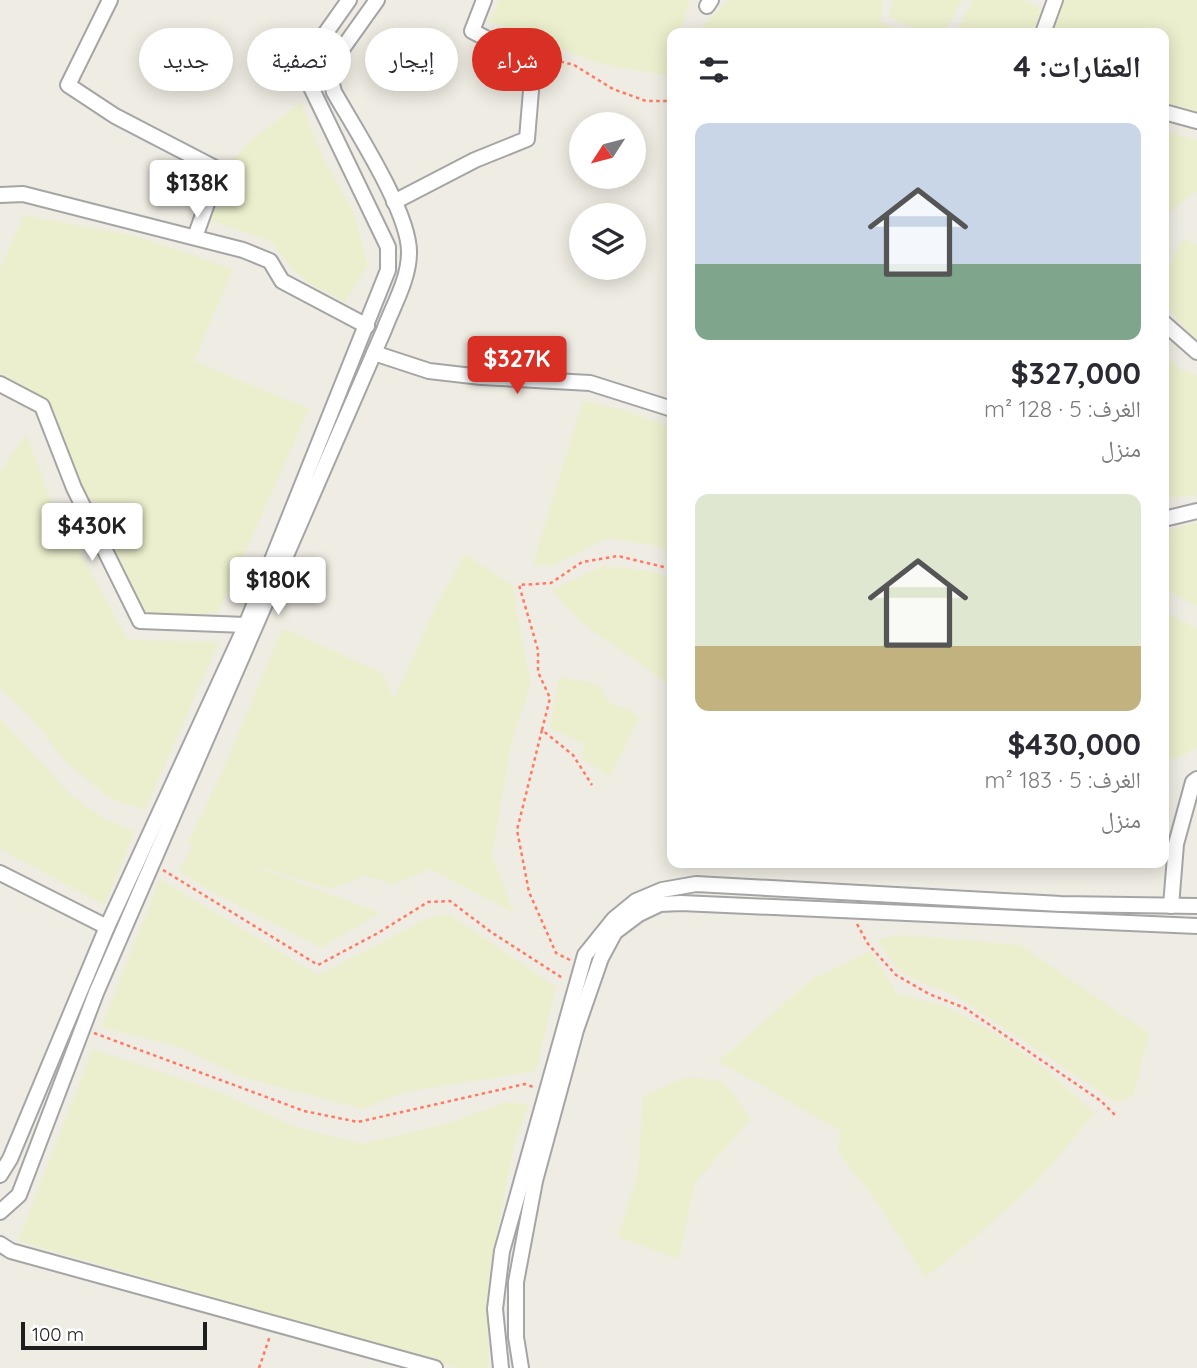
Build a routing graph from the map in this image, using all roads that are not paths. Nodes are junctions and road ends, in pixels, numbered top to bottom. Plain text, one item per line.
1 (110, 0) edge
2 (349, 0) edge
3 (377, 0) edge
4 (484, 0) edge
5 (1055, 0) edge
6 (1045, 28) edge
7 (1169, 113) edge
8 (1197, 121) edge
9 (0, 195) edge
10 (394, 202) junction
11 (195, 237) junction
12 (367, 326) junction
13 (1169, 327) edge
14 (1197, 352) edge
15 (374, 353) junction
16 (0, 384) edge
17 (667, 407) edge
18 (1197, 511) edge
19 (1169, 518) edge
20 (246, 625) junction
21 (1197, 779) edge
22 (0, 873) edge
23 (1171, 906) junction
24 (1197, 906) edge
25 (1197, 926) edge
26 (107, 927) junction
27 (0, 1175) edge
28 (0, 1212) edge
29 (0, 1244) edge
30 (435, 1368) edge
31 (501, 1368) edge
32 (520, 1368) edge

1 - 11 street
2 - 12 street
3 - 10 street
4 - 10 street
5 - 6 street
7 - 8 street
9 - 11 street
10 - 15 street
11 - 12 street
12 - 20 street
13 - 14 street
15 - 17 street
15 - 28 street
16 - 20 street
18 - 19 street
20 - 26 street
21 - 23 street
22 - 26 street
23 - 24 street
23 - 31 street
25 - 32 street
26 - 27 street
29 - 30 street

